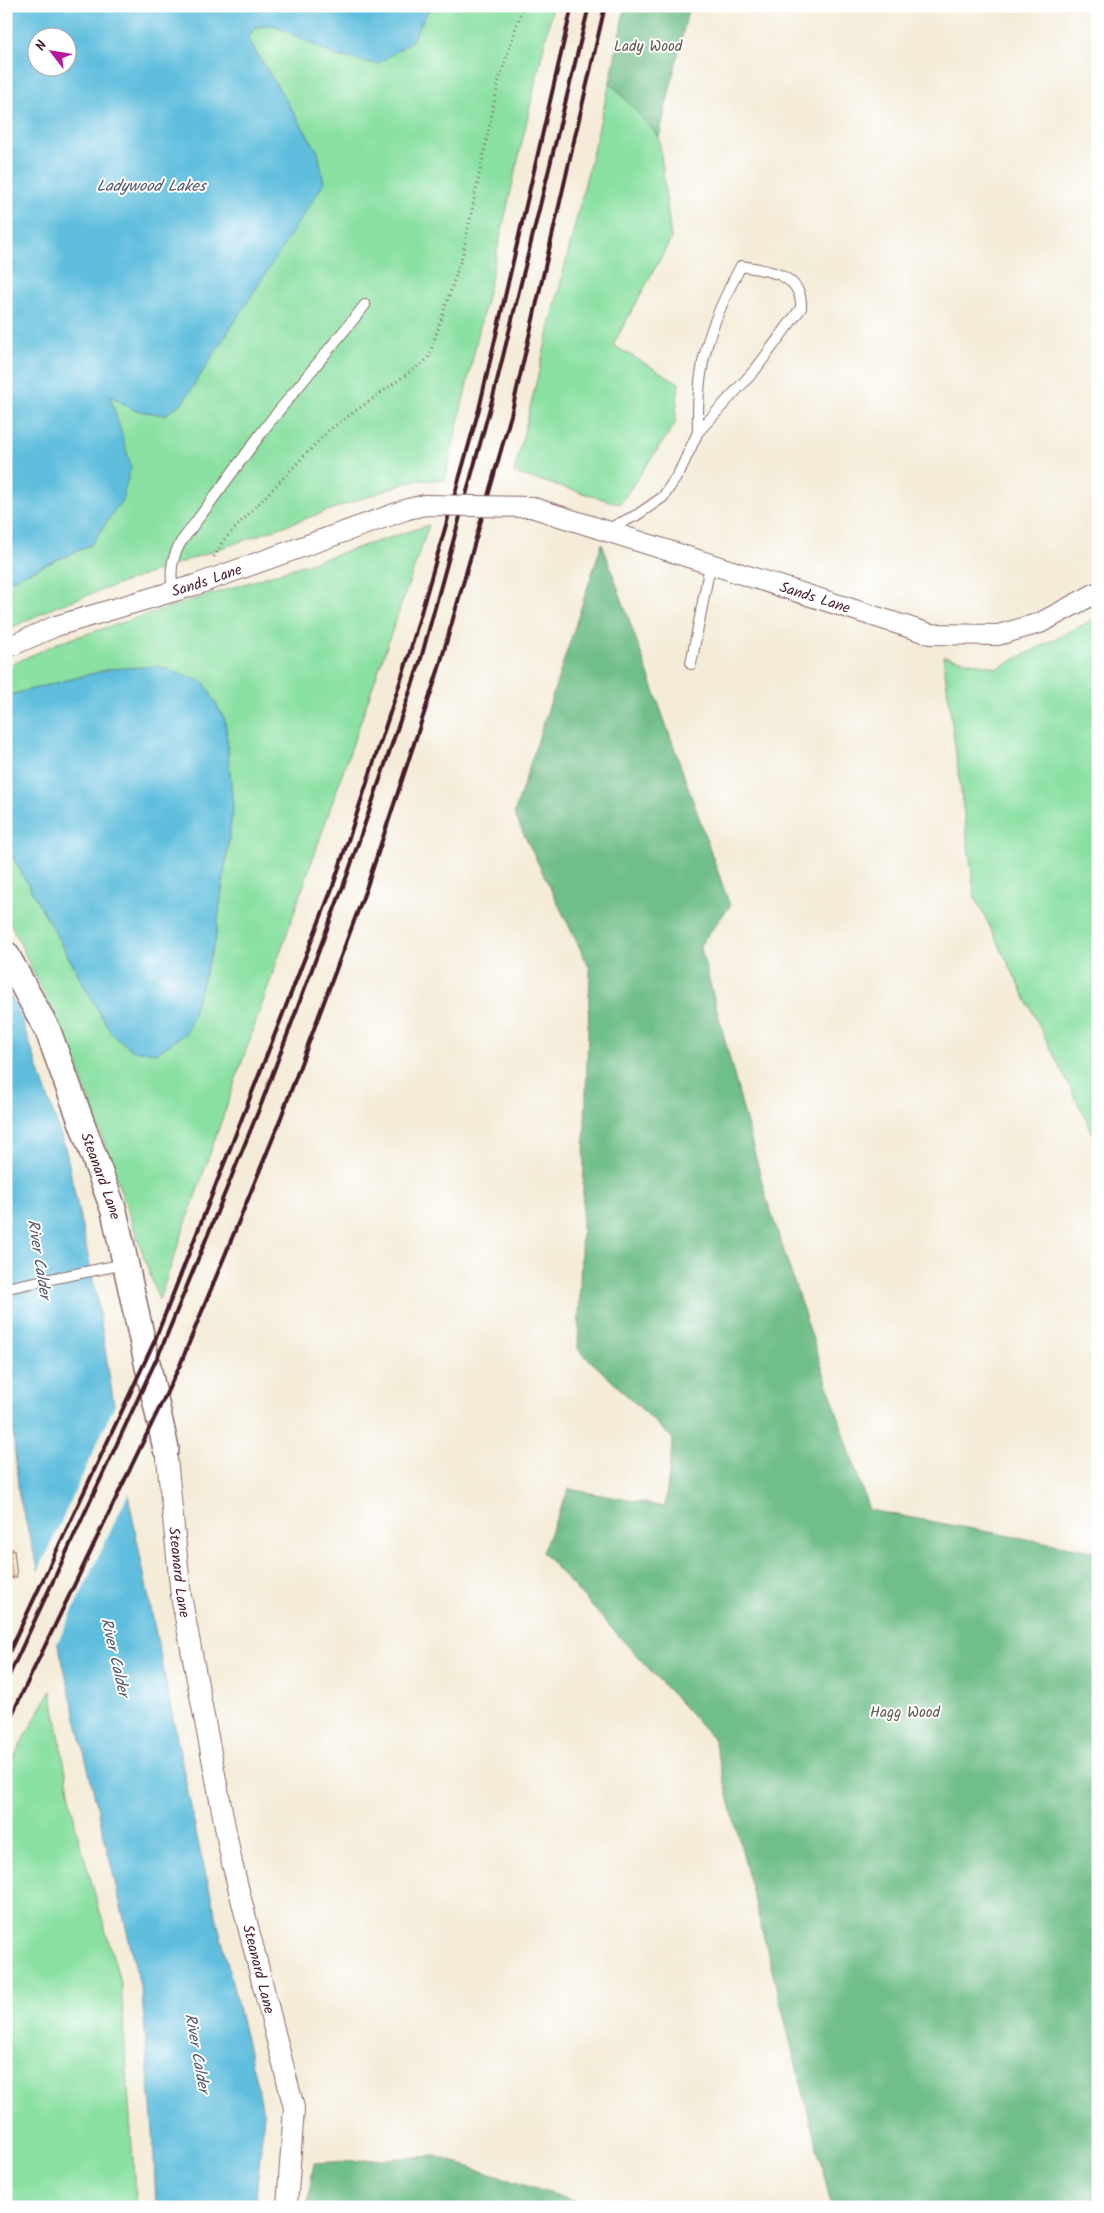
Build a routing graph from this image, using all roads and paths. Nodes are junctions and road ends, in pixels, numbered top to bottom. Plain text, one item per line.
1 (523, 6) edge
2 (365, 305) dead end
3 (698, 432) junction
4 (603, 532) junction
5 (710, 566) junction
6 (195, 585) junction
7 (173, 592) junction
8 (1098, 592) edge
9 (6, 648) edge
10 (691, 664) dead end
11 (6, 954) edge
12 (118, 1265) junction
13 (6, 1288) edge
14 (166, 1449) joint
15 (287, 2207) edge

1 - 6 path
2 - 7 lane
3 - 3 lane
3 - 4 lane
4 - 5 street, Sands Lane
4 - 6 street, Sands Lane, bridge
5 - 8 street, Sands Lane
5 - 10 lane
6 - 7 street, Sands Lane
7 - 9 street, Sands Lane
11 - 12 street, Steanard Lane
12 - 13 lane
12 - 14 street, Steanard Lane
14 - 15 street, Steanard Lane

